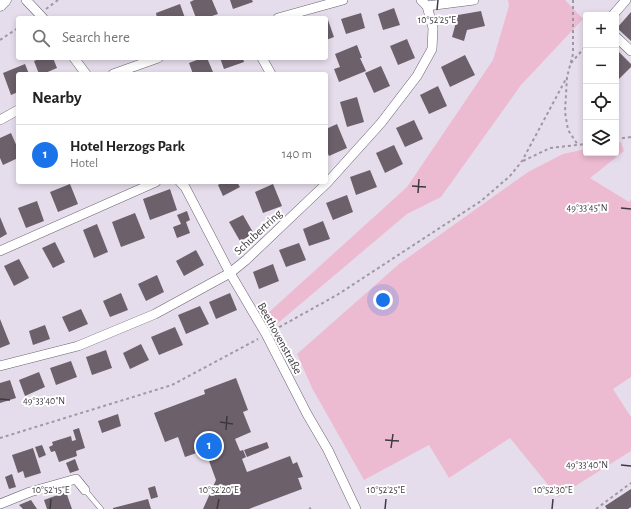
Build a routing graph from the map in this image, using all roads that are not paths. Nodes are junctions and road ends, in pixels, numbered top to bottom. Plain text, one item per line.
1 (4, 0) edge
2 (26, 0) edge
3 (343, 0) edge
4 (474, 0) edge
5 (626, 0) edge
6 (424, 3) edge
7 (0, 5) edge
8 (616, 12) edge
9 (41, 16) edge
10 (285, 16) edge
11 (619, 40) edge
12 (631, 51) edge
13 (76, 60) edge
14 (152, 60) edge
15 (263, 60) edge
16 (84, 72) edge
17 (119, 72) edge
18 (270, 72) edge
19 (16, 111) edge
20 (0, 120) edge
21 (328, 181) edge
22 (151, 184) edge
23 (182, 184) edge
24 (325, 184) edge
25 (0, 251) edge
26 (230, 273) junction
27 (0, 366) edge
28 (85, 490) joint
29 (0, 504) edge
30 (101, 509) edge
31 (356, 509) edge

1 - 7 street
2 - 9 street
3 - 10 street
4 - 6 street, Schubertring
5 - 8 street
6 - 21 street, Schubertring
11 - 12 street
13 - 16 street
14 - 17 street
15 - 18 street
19 - 20 street
22 - 25 street
23 - 26 street, Beethovenstraße
24 - 26 street, Schubertring
26 - 27 street, Schubertring
26 - 31 street, Beethovenstraße
28 - 29 street
28 - 30 lane

